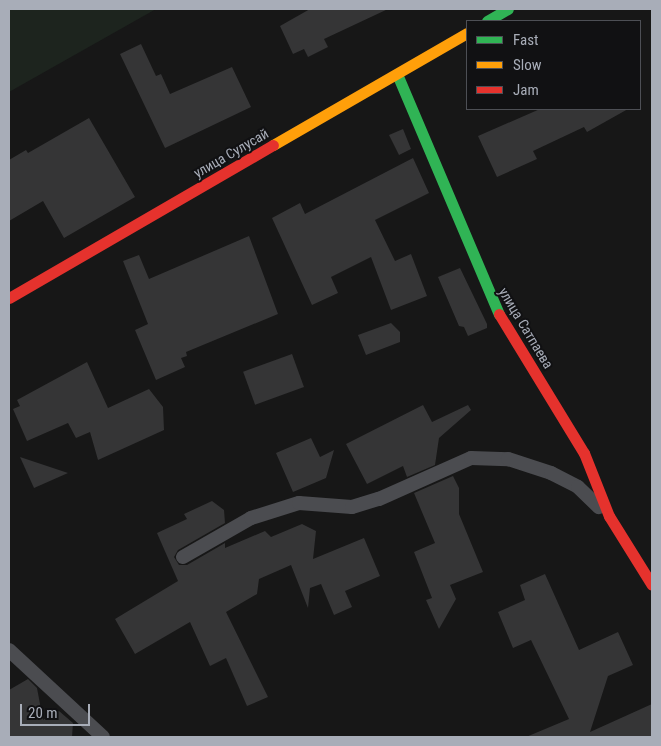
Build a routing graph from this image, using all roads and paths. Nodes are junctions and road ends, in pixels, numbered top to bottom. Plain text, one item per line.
1 (508, 9) edge
2 (489, 20) edge
3 (466, 34) edge
4 (397, 74) junction
5 (9, 298) edge
6 (609, 516) junction
7 (183, 557) dead end
8 (652, 585) edge
9 (9, 650) edge
10 (103, 737) edge

1 - 2 street
3 - 4 street, улица Сулусай
4 - 5 street, улица Сулусай
4 - 6 street, улица Сатпаева
6 - 7 lane
6 - 8 street, улица Сатпаева
9 - 10 lane

